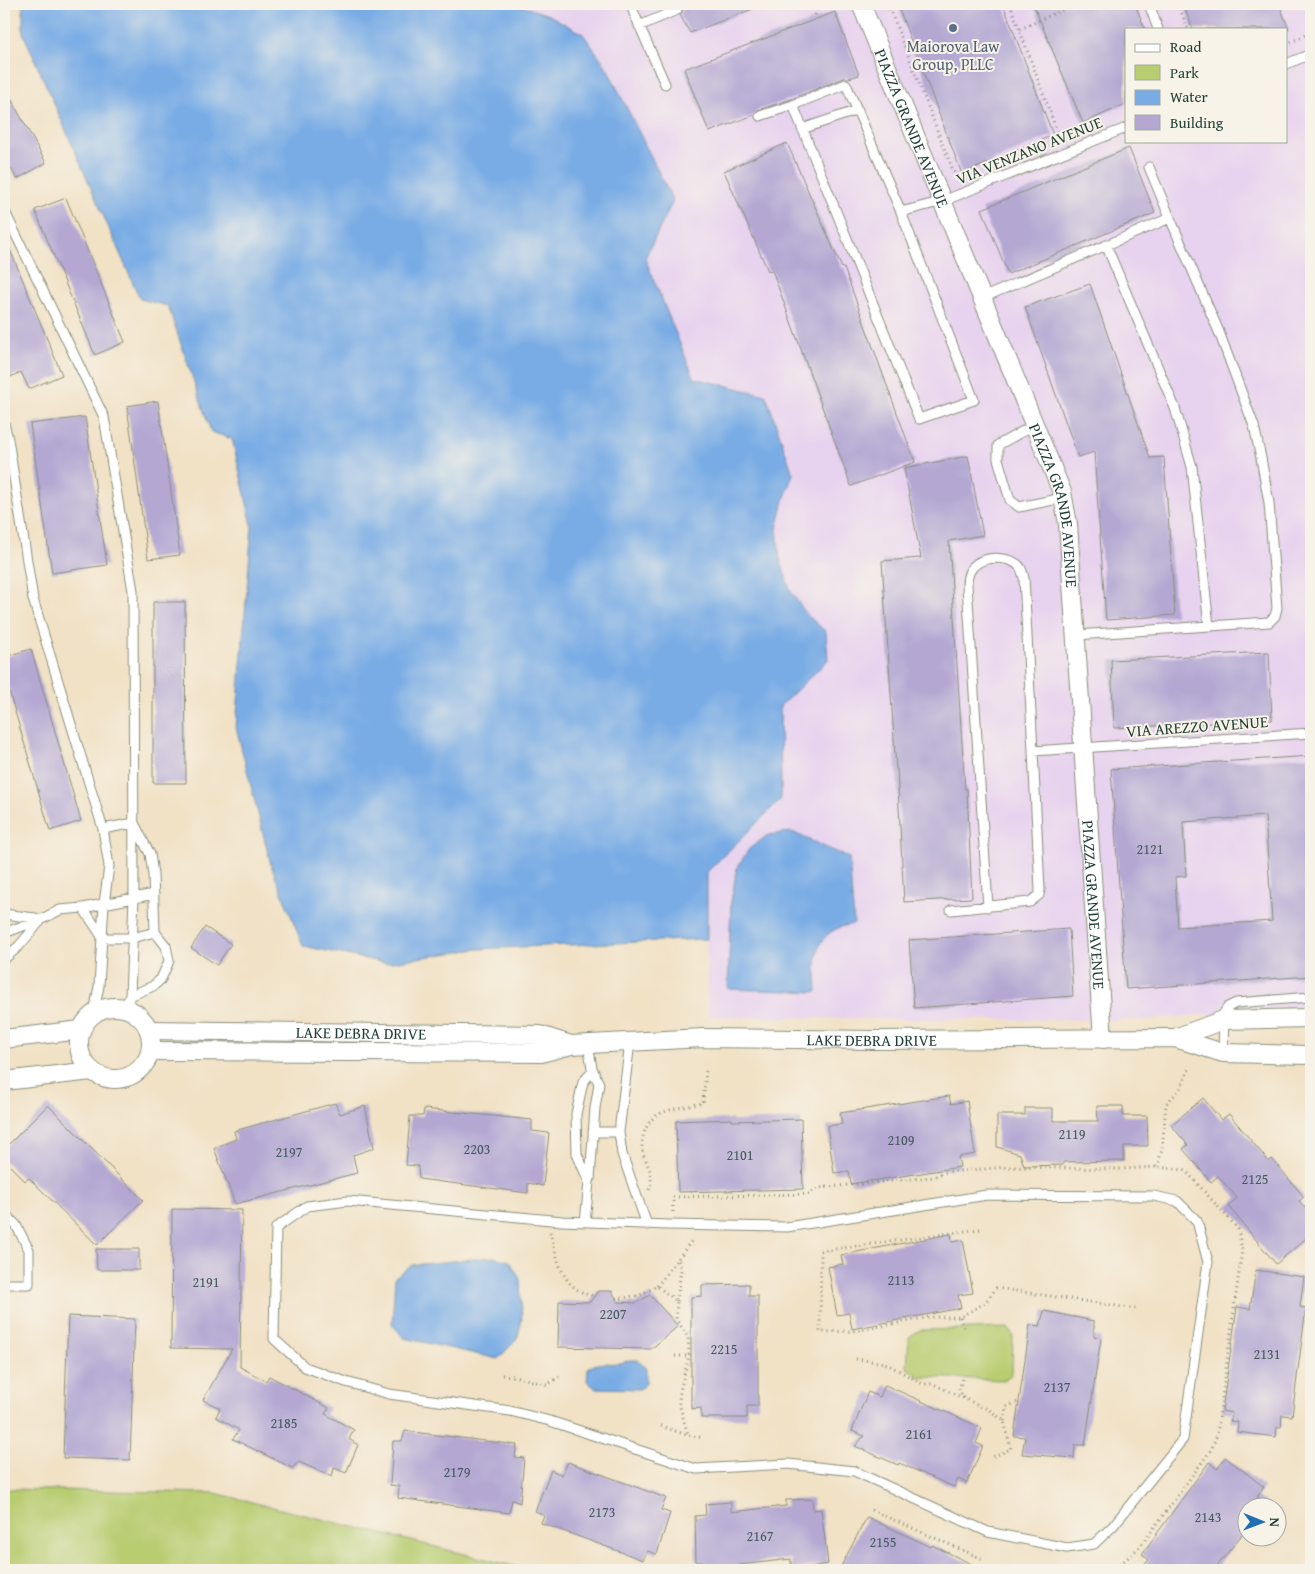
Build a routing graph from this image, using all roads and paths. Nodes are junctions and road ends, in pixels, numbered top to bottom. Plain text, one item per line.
1 (630, 4) edge
2 (819, 4) edge
3 (862, 4) edge
4 (888, 4) edge
5 (1010, 4) edge
6 (1075, 4) edge
7 (1148, 4) edge
8 (1178, 4) edge
9 (677, 10) dead end
10 (815, 15) dead end
11 (639, 26) junction
12 (1020, 28) junction
13 (1158, 28) edge
14 (1188, 28) edge
15 (1311, 33) edge
16 (1288, 43) edge
17 (1311, 54) edge
18 (1288, 63) edge
19 (666, 84) dead end
20 (793, 105) junction
21 (858, 110) junction
22 (760, 116) dead end
23 (1125, 128) edge
24 (802, 129) junction
25 (1061, 142) dead end
26 (1149, 167) dead end
27 (966, 178) dead end
28 (943, 201) junction
29 (4, 210) edge
30 (901, 212) junction
31 (1170, 218) junction
32 (1106, 245) junction
33 (982, 298) junction
34 (4, 423) edge
35 (1034, 425) junction
36 (1063, 498) junction
37 (1209, 626) junction
38 (1076, 635) junction
39 (1311, 733) edge
40 (1084, 749) junction
41 (1033, 751) junction
42 (134, 823) junction
43 (103, 829) junction
44 (154, 894) junction
45 (134, 898) junction
46 (104, 904) junction
47 (988, 907) junction
48 (83, 908) junction
49 (951, 910) dead end
50 (4, 914) edge
51 (42, 918) junction
52 (155, 932) junction
53 (4, 933) edge
54 (103, 938) junction
55 (132, 938) junction
56 (4, 959) edge
57 (1311, 997) edge
58 (127, 1002) junction
59 (94, 1012) junction
60 (1311, 1018) edge
61 (1224, 1020) junction
62 (81, 1030) junction
63 (149, 1030) junction
64 (1175, 1038) junction
65 (4, 1039) edge
66 (1103, 1039) junction
67 (630, 1042) junction
68 (580, 1045) junction
69 (151, 1051) junction
70 (1223, 1053) junction
71 (1311, 1055) edge
72 (1190, 1067) dead end
73 (92, 1071) junction
74 (593, 1071) junction
75 (706, 1071) dead end
76 (4, 1081) edge
77 (594, 1132) junction
78 (619, 1132) junction
79 (1157, 1167) junction
80 (589, 1182) junction
81 (638, 1200) junction
82 (4, 1213) edge
83 (547, 1219) junction
84 (585, 1222) junction
85 (647, 1225) junction
86 (673, 1225) junction
87 (703, 1226) junction
88 (980, 1229) dead end
89 (678, 1257) junction
90 (4, 1284) edge
91 (657, 1286) junction
92 (594, 1296) dead end
93 (616, 1299) dead end
94 (677, 1301) junction
95 (1137, 1310) dead end
96 (960, 1317) junction
97 (965, 1330) dead end
98 (675, 1356) dead end
99 (689, 1356) junction
100 (856, 1359) dead end
101 (502, 1375) dead end
102 (559, 1377) dead end
103 (962, 1379) dead end
104 (965, 1399) junction
105 (1018, 1402) dead end
106 (1004, 1421) junction
107 (661, 1426) dead end
108 (688, 1435) junction
109 (704, 1438) dead end
110 (992, 1457) dead end
111 (871, 1510) dead end
112 (985, 1560) dead end
113 (1010, 1569) dead end
114 (1016, 1570) edge
115 (1108, 1570) edge

1 - 11 lane
2 - 10 path
3 - 28 street, PIAZZA GRANDE AVENUE
4 - 27 path
5 - 12 path
6 - 12 path
7 - 13 lane
8 - 14 path
9 - 11 lane
11 - 19 lane
12 - 25 path
15 - 16 path
17 - 18 lane
20 - 21 lane
20 - 22 lane
20 - 24 lane
21 - 24 lane
21 - 30 lane
23 - 28 lane, VIA VENZANO AVENUE
24 - 30 lane
26 - 31 lane
28 - 30 lane, VIA VENZANO AVENUE
28 - 33 street, PIAZZA GRANDE AVENUE
29 - 42 lane
31 - 32 lane
31 - 37 lane
32 - 33 lane
32 - 37 lane
33 - 35 street, PIAZZA GRANDE AVENUE
34 - 43 lane
35 - 36 street, PIAZZA GRANDE AVENUE
35 - 36 lane
36 - 38 street, PIAZZA GRANDE AVENUE
37 - 38 lane
38 - 40 street, PIAZZA GRANDE AVENUE
39 - 40 lane, VIA AREZZO AVENUE
40 - 41 lane, VIA AREZZO AVENUE
40 - 66 street, PIAZZA GRANDE AVENUE
41 - 47 lane
41 - 47 lane
42 - 43 lane
42 - 44 lane
42 - 45 lane
43 - 46 lane
44 - 45 lane
44 - 52 lane
45 - 46 lane
45 - 55 lane
46 - 48 lane
46 - 54 lane
47 - 49 lane
48 - 51 lane
48 - 54 lane
50 - 51 lane
51 - 53 lane
51 - 56 lane
52 - 55 lane
52 - 58 lane
54 - 55 lane
54 - 59 lane
55 - 58 lane
57 - 61 lane
58 - 59 street
58 - 63 street
59 - 62 street
60 - 61 street, LAKE DEBRA DRIVE
61 - 64 street, LAKE DEBRA DRIVE
61 - 70 lane
62 - 65 street
62 - 73 street
63 - 68 street, LAKE DEBRA DRIVE
63 - 69 street
64 - 66 street, LAKE DEBRA DRIVE
64 - 70 street, LAKE DEBRA DRIVE
66 - 67 street, LAKE DEBRA DRIVE
67 - 68 street, LAKE DEBRA DRIVE
67 - 78 lane
68 - 69 street, LAKE DEBRA DRIVE
68 - 74 lane
69 - 73 street
70 - 71 street, LAKE DEBRA DRIVE
72 - 79 path
73 - 76 street
74 - 77 lane
74 - 80 lane
75 - 81 path
77 - 78 lane
77 - 80 lane
78 - 81 lane
79 - 86 path
79 - 115 path
80 - 84 lane
81 - 85 lane
82 - 90 lane
83 - 84 lane
83 - 87 lane
83 - 92 path
84 - 85 lane
85 - 86 lane
86 - 87 lane
87 - 89 path
88 - 96 path
89 - 91 path
89 - 94 path
91 - 93 path
91 - 94 path
94 - 99 path
95 - 96 path
96 - 97 path
98 - 99 path
99 - 108 path
100 - 104 path
101 - 102 path
103 - 104 path
104 - 106 path
105 - 106 path
106 - 110 path
107 - 108 path
108 - 109 path
111 - 112 path
113 - 114 path

